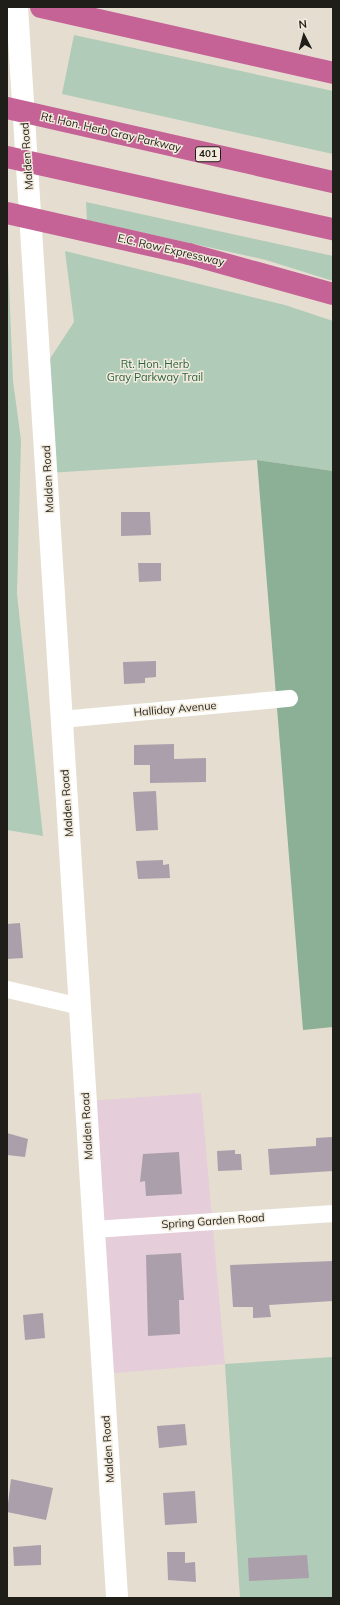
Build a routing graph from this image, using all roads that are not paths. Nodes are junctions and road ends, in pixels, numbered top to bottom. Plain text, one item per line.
1 (17, 7) edge
2 (41, 7) edge
3 (333, 73) edge
4 (7, 108) edge
5 (7, 157) edge
6 (333, 182) edge
7 (7, 213) edge
8 (333, 229) edge
9 (333, 294) edge
10 (289, 698) dead end
11 (61, 719) junction
12 (7, 989) edge
13 (80, 1006) junction
14 (333, 1213) edge
15 (94, 1229) junction
16 (117, 1598) edge

1 - 11 main road, Malden Road
2 - 3 highway
4 - 6 highway, Rt. Hon. Herb Gray Parkway / 401
5 - 8 highway
7 - 9 highway, E.C. Row Expressway
10 - 11 street, Halliday Avenue
11 - 13 main road, Malden Road
12 - 13 street
13 - 15 main road, Malden Road
14 - 15 street, Spring Garden Road
15 - 16 main road, Malden Road

